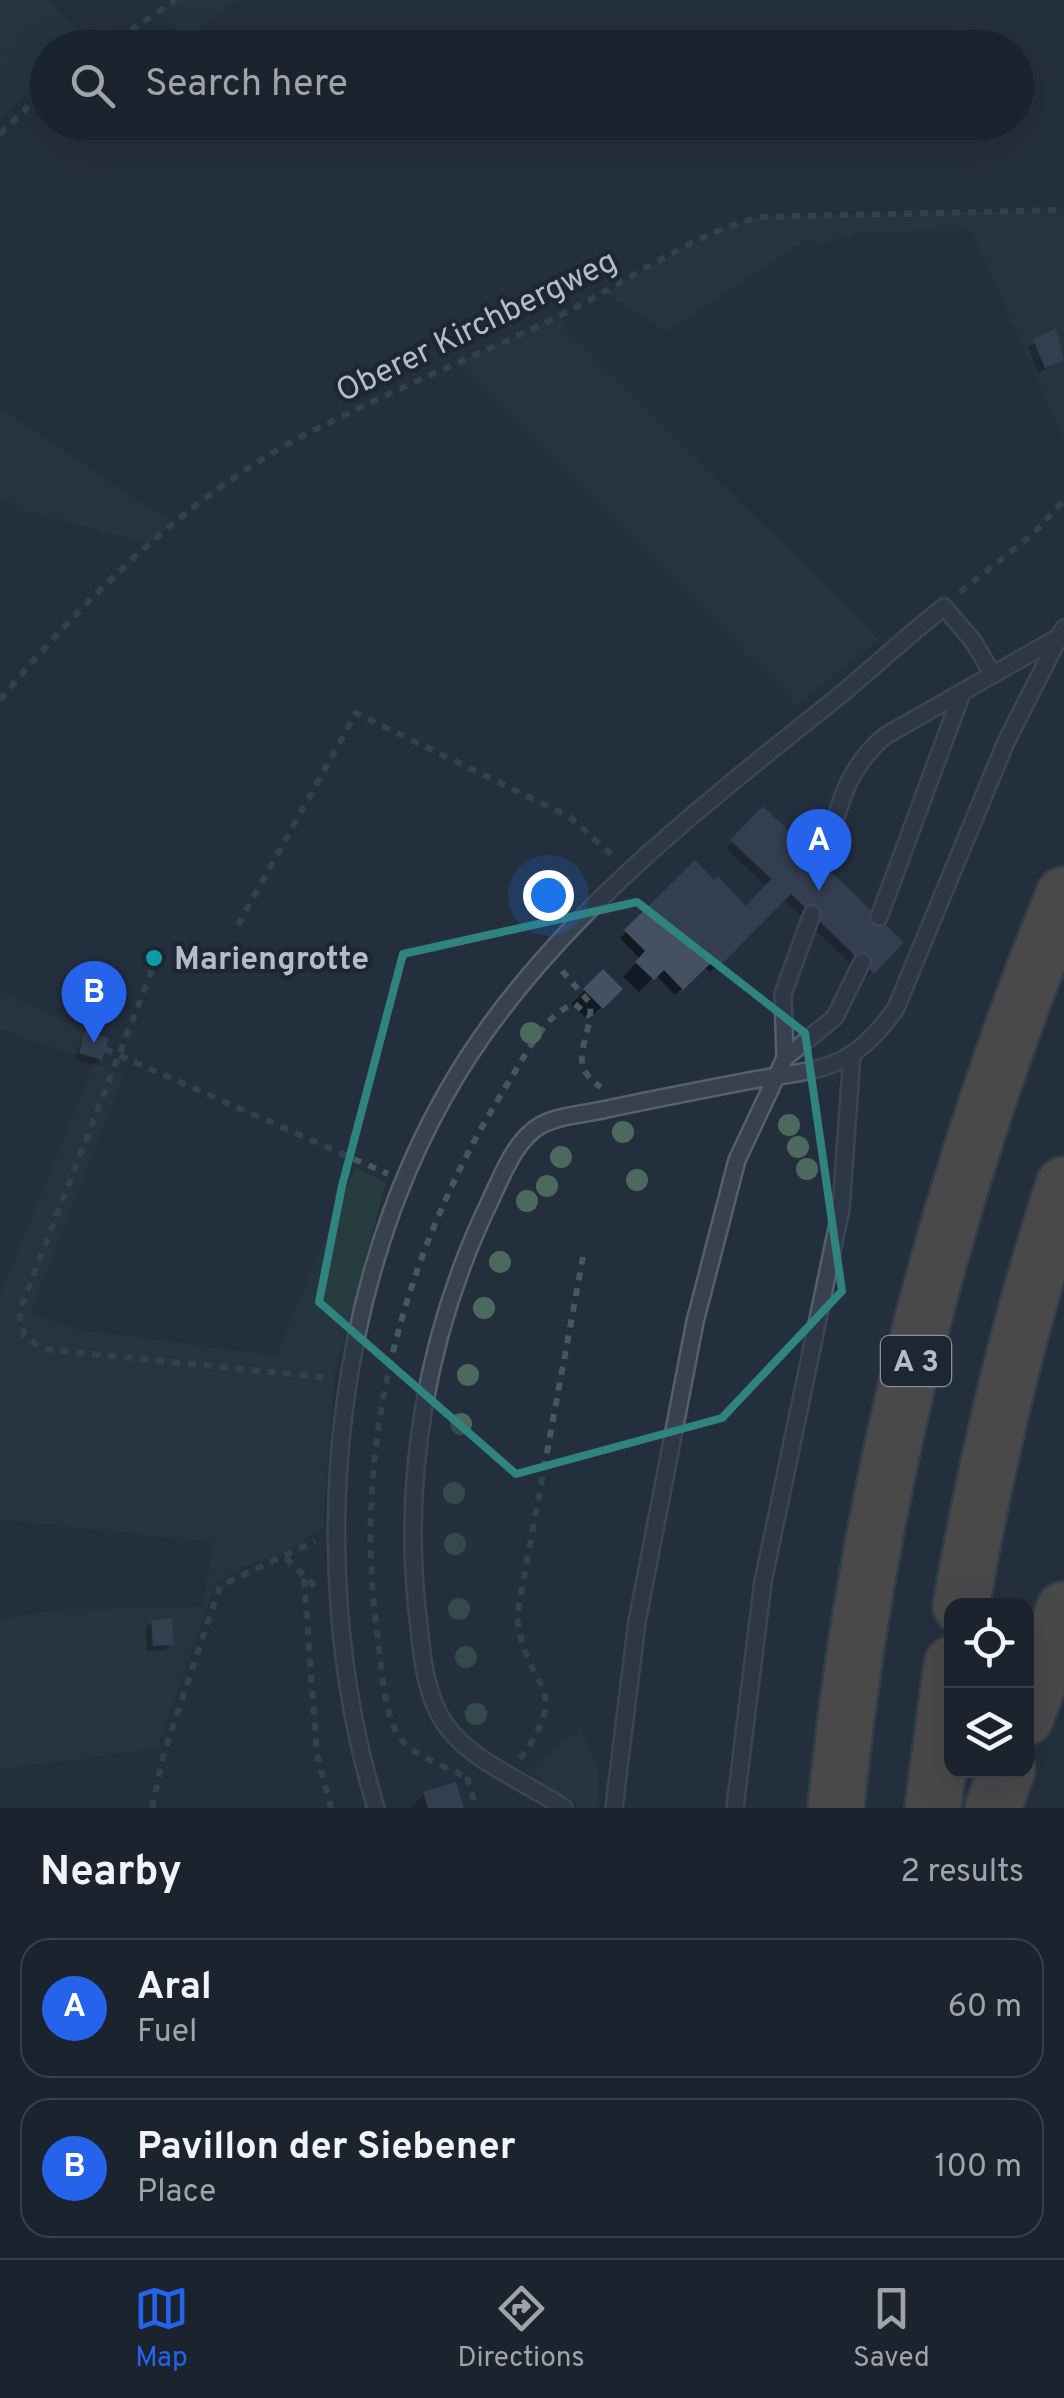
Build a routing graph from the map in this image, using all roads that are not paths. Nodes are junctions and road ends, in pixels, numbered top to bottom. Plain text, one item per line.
1 (1062, 632) edge
2 (993, 675) junction
3 (962, 693) junction
4 (824, 864) dead end
5 (1064, 895) edge
6 (812, 914) dead end
7 (879, 917) dead end
8 (862, 962) dead end
9 (852, 1054) junction
10 (785, 1058) junction
11 (778, 1078) junction
12 (1064, 1185) edge
13 (963, 1598) edge
14 (1064, 1610) edge
15 (949, 1688) edge
16 (1034, 1694) edge
17 (1004, 1778) edge
18 (376, 1808) edge
19 (564, 1808) edge
20 (614, 1808) edge
21 (735, 1808) edge
22 (836, 1808) edge
23 (933, 1808) edge
24 (993, 1808) edge

1 - 2 lane
1 - 9 lane
2 - 3 lane
2 - 18 lane
3 - 4 lane
3 - 7 lane
5 - 22 highway, A 3
6 - 10 lane
8 - 10 lane
9 - 11 lane
9 - 21 lane
10 - 11 lane
11 - 19 lane
11 - 20 lane
12 - 13 highway
14 - 16 highway
15 - 23 highway
17 - 24 highway

